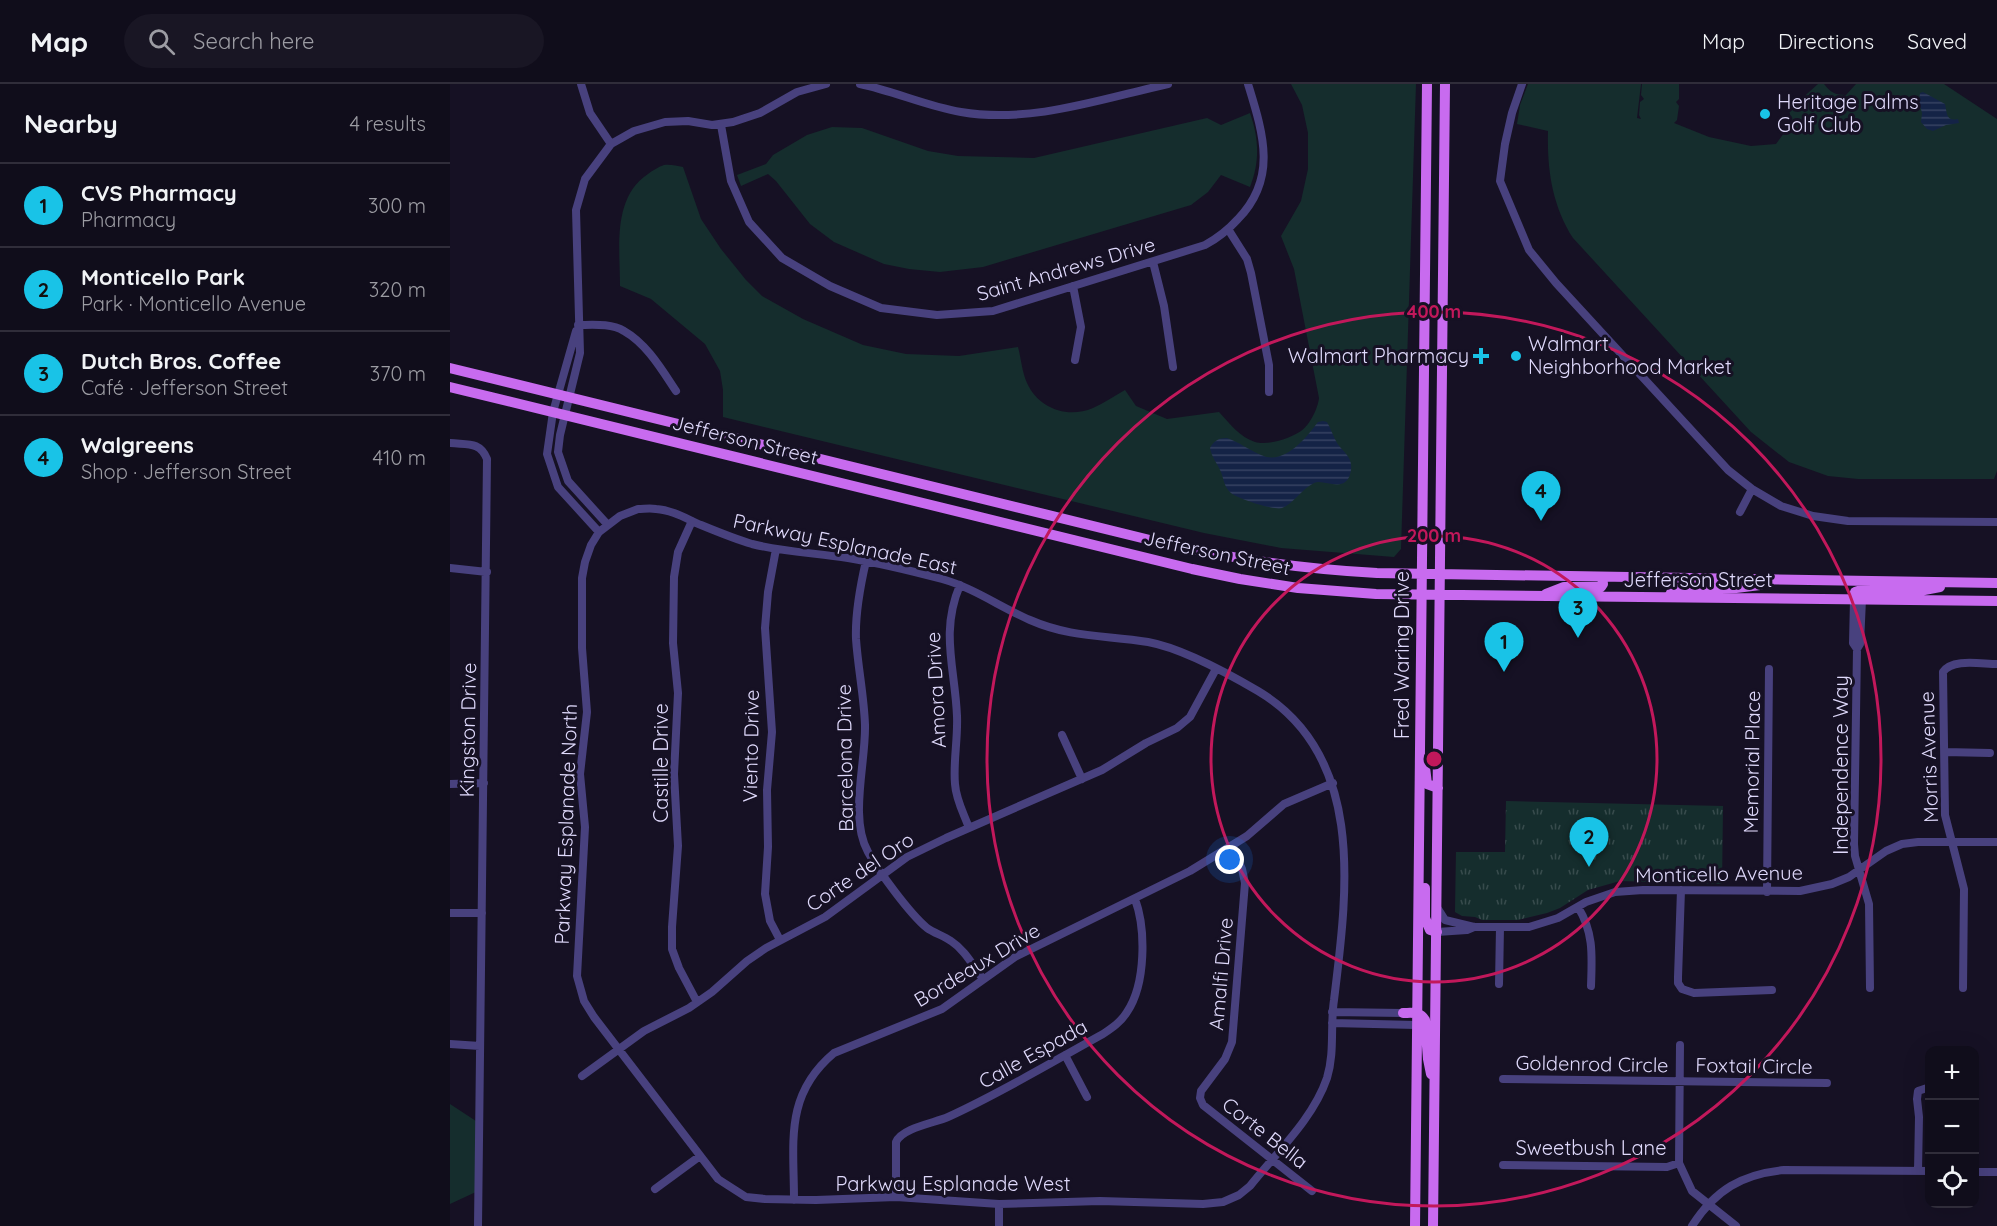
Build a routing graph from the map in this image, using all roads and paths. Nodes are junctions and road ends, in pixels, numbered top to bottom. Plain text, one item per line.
1 (581, 84) edge
2 (826, 84) edge
3 (860, 84) edge
4 (1168, 84) edge
5 (1248, 84) edge
6 (1427, 84) edge
7 (1445, 84) edge
8 (1522, 84) edge
9 (721, 124) junction
10 (611, 144) junction
11 (1228, 229) junction
12 (1153, 262) junction
13 (1073, 286) junction
14 (578, 325) junction
15 (1075, 360) dead end
16 (1173, 366) dead end
17 (450, 368) edge
18 (450, 387) edge
19 (676, 391) dead end
20 (1269, 392) dead end
21 (561, 405) junction
22 (450, 443) edge
23 (1752, 489) junction
24 (1740, 512) dead end
25 (693, 521) junction
26 (1997, 522) edge
27 (603, 528) junction
28 (776, 549) junction
29 (866, 561) junction
30 (450, 568) edge
31 (487, 572) junction
32 (1420, 574) junction
33 (1440, 574) junction
34 (1602, 577) junction
35 (1793, 580) junction
36 (1970, 583) junction
37 (1997, 583) edge
38 (960, 585) junction
39 (1420, 595) junction
40 (1440, 596) junction
41 (1540, 597) junction
42 (1669, 597) junction
43 (1858, 599) junction
44 (1997, 601) edge
45 (1997, 664) edge
46 (1216, 669) junction
47 (1769, 669) dead end
48 (1419, 726) junction
49 (1062, 735) dead end
50 (1945, 752) junction
51 (1990, 753) dead end
52 (1082, 779) junction
53 (484, 783) junction
54 (1333, 783) junction
55 (450, 784) edge
56 (1438, 788) junction
57 (969, 828) junction
58 (1950, 842) junction
59 (1997, 842) edge
60 (1231, 846) junction
61 (1418, 856) junction
62 (1859, 869) junction
63 (883, 874) junction
64 (1681, 890) junction
65 (1767, 891) junction
66 (1135, 899) junction
67 (1578, 907) junction
68 (1438, 909) junction
69 (450, 913) edge
70 (483, 913) junction
71 (1474, 927) junction
72 (1500, 927) junction
73 (1437, 932) junction
74 (780, 940) junction
75 (983, 979) junction
76 (1499, 984) dead end
77 (1591, 986) dead end
78 (1870, 988) dead end
79 (1963, 988) dead end
80 (1772, 990) dead end
81 (697, 1002) junction
82 (1332, 1012) junction
83 (1403, 1013) joint
84 (1417, 1013) junction
85 (1332, 1023) junction
86 (1416, 1025) junction
87 (450, 1044) edge
88 (1680, 1045) dead end
89 (480, 1046) junction
90 (618, 1049) junction
91 (1065, 1055) junction
92 (582, 1077) dead end
93 (1503, 1079) dead end
94 (1680, 1082) junction
95 (1827, 1083) dead end
96 (1925, 1088) edge
97 (1435, 1095) junction
98 (1087, 1097) dead end
99 (1200, 1098) joint
100 (658, 1102) joint
101 (700, 1156) junction
102 (1272, 1159) junction
103 (1679, 1163) junction
104 (1503, 1165) dead end
105 (1918, 1171) junction
106 (1925, 1171) edge
107 (1979, 1172) edge
108 (1997, 1172) edge
109 (656, 1189) dead end
110 (1312, 1191) dead end
111 (896, 1197) junction
112 (794, 1200) junction
113 (999, 1204) junction
114 (1707, 1204) junction
115 (478, 1226) edge
116 (999, 1226) edge
117 (1415, 1226) edge
118 (1433, 1226) edge
119 (1692, 1226) edge
120 (1736, 1226) edge

1 - 10 street
2 - 9 street
3 - 4 street
5 - 11 street, Saint Andrews Drive
6 - 32 main road, Fred Waring Drive
7 - 33 main road, Fred Waring Drive
8 - 23 street
9 - 10 street
9 - 13 street, Saint Andrews Drive
10 - 14 street
11 - 12 street, Saint Andrews Drive
11 - 20 street
12 - 13 street, Saint Andrews Drive
12 - 16 street
13 - 15 street
14 - 19 street
14 - 21 street
17 - 21 main road, Jefferson Street
18 - 21 main road, Jefferson Street
21 - 27 street
21 - 32 main road, Jefferson Street
21 - 39 main road, Jefferson Street
22 - 31 street, Kingston Drive
23 - 24 street
23 - 26 street
25 - 27 street, Parkway Esplanade East
25 - 28 street, Parkway Esplanade East
25 - 81 street, Castille Drive
27 - 90 street, Parkway Esplanade North
28 - 29 street, Parkway Esplanade East
28 - 74 street, Viento Drive
29 - 38 street, Parkway Esplanade East
29 - 63 street, Barcelona Drive
30 - 31 street
31 - 53 street, Kingston Drive
32 - 33 main road, Jefferson Street
32 - 39 main road, Fred Waring Drive
33 - 34 main road, Jefferson Street
33 - 40 main road, Fred Waring Drive
34 - 35 main road, Jefferson Street
34 - 41 main road
35 - 36 main road, Jefferson Street
35 - 42 main road
36 - 37 main road, Jefferson Street
36 - 43 main road
38 - 46 street, Parkway Esplanade East
38 - 57 street, Amora Drive
39 - 40 main road, Jefferson Street
39 - 48 main road, Fred Waring Drive
40 - 41 main road, Jefferson Street
40 - 56 main road, Fred Waring Drive
41 - 42 main road, Jefferson Street
42 - 43 main road, Jefferson Street
43 - 44 main road, Jefferson Street
43 - 62 street, Independence Way
45 - 50 street, Morris Avenue
46 - 52 street, Corte del Oro
46 - 54 street, Parkway Esplanade East
47 - 65 street, Memorial Place
48 - 56 main road
48 - 61 main road, Fred Waring Drive
49 - 52 street
50 - 51 street
50 - 58 street, Morris Avenue
52 - 57 street, Corte del Oro
53 - 55 street
53 - 70 street, Kingston Drive
54 - 60 street, Bordeaux Drive
54 - 82 street, Parkway Esplanade East
56 - 68 main road, Fred Waring Drive
57 - 63 street, Corte del Oro
58 - 59 street, Monticello Avenue
58 - 62 street, Monticello Avenue
58 - 79 street, Morris Avenue
60 - 66 street, Bordeaux Drive
60 - 99 street, Amalfi Drive
61 - 73 main road
61 - 84 main road, Fred Waring Drive
62 - 65 street, Monticello Avenue
62 - 78 street, Independence Way
63 - 74 street, Corte del Oro
63 - 75 street, Barcelona Drive
64 - 65 street, Monticello Avenue
64 - 67 street, Monticello Avenue
64 - 80 street
66 - 75 street, Bordeaux Drive
66 - 91 street, Calle Espada
67 - 72 street, Monticello Avenue
67 - 77 street
68 - 71 street, Monticello Avenue
68 - 73 main road, Fred Waring Drive
69 - 70 street
70 - 89 street, Kingston Drive
71 - 72 street, Monticello Avenue
71 - 73 street, Monticello Avenue
72 - 76 street
73 - 97 main road, Fred Waring Drive
74 - 81 street, Corte del Oro
75 - 112 street, Bordeaux Drive
81 - 90 street, Corte del Oro
82 - 83 street
82 - 85 street, Parkway Esplanade West
83 - 84 main road
84 - 86 main road, Fred Waring Drive
84 - 97 main road
85 - 86 street
85 - 102 street, Parkway Esplanade West
86 - 117 main road, Fred Waring Drive
87 - 89 street
88 - 94 street
89 - 115 street, Kingston Drive
90 - 92 street, Corte del Oro
90 - 100 street, Parkway Esplanade North
91 - 98 street
91 - 111 street, Calle Espada
93 - 94 street, Goldenrod Circle
94 - 95 street, Foxtail Circle
94 - 103 street
96 - 105 street
97 - 118 main road, Fred Waring Drive
99 - 102 street, Corte Bella
100 - 101 street, Parkway Esplanade West
101 - 109 street
101 - 112 street, Parkway Esplanade West
102 - 110 street, Corte Bella
102 - 113 street, Parkway Esplanade West
103 - 104 street, Sweetbush Lane
103 - 114 street
105 - 106 street
105 - 114 street
107 - 108 street
111 - 112 street, Parkway Esplanade West
111 - 113 street, Parkway Esplanade West
113 - 116 street
114 - 119 street
114 - 120 street

